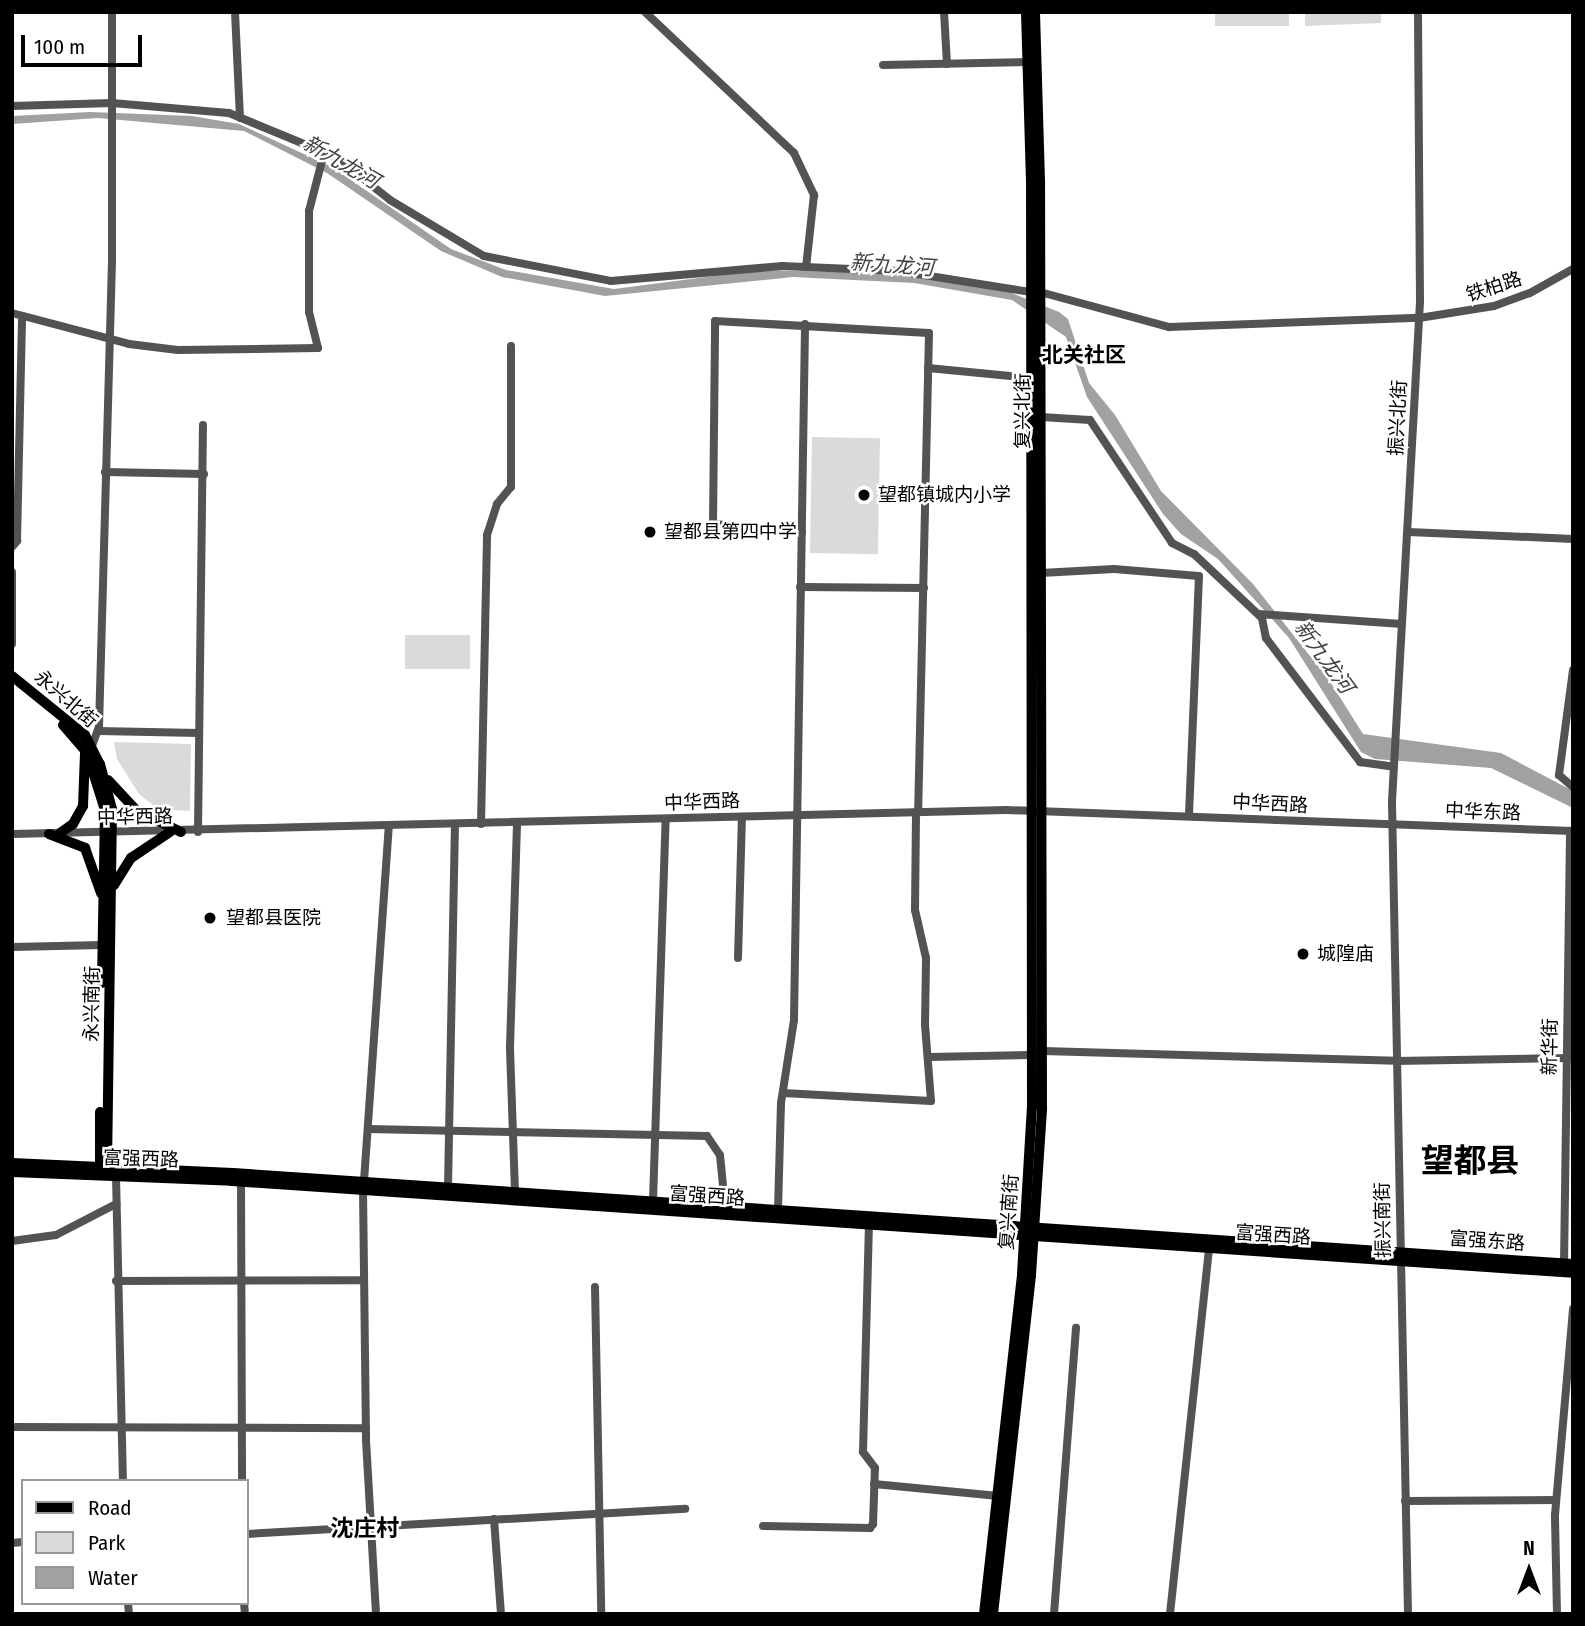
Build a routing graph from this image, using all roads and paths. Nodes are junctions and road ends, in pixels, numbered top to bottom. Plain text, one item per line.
1 (113, 12) edge
2 (235, 12) edge
3 (645, 12) edge
4 (944, 12) edge
5 (1026, 12) edge
6 (1035, 12) edge
7 (1418, 12) edge
8 (1028, 62) junction
9 (947, 64) junction
10 (883, 65) dead end
11 (112, 103) junction
12 (12, 106) edge
13 (240, 118) junction
14 (324, 153) junction
15 (806, 267) junction
16 (1573, 269) edge
17 (1036, 295) junction
18 (12, 313) edge
19 (22, 316) junction
20 (1419, 318) junction
21 (1035, 320) junction
22 (805, 324) junction
23 (110, 340) junction
24 (511, 346) dead end
25 (928, 368) junction
26 (1031, 378) junction
27 (1041, 416) junction
28 (203, 425) dead end
29 (106, 472) junction
30 (204, 474) junction
31 (802, 531) junction
32 (1408, 532) junction
33 (1573, 539) edge
34 (12, 547) edge
35 (12, 572) edge
36 (1041, 573) junction
37 (800, 587) junction
38 (924, 589) junction
39 (1262, 614) junction
40 (1402, 624) junction
41 (12, 644) edge
42 (1573, 670) edge
43 (12, 676) edge
44 (12, 685) edge
45 (1570, 704) edge
46 (99, 731) junction
47 (199, 733) junction
48 (88, 747) junction
49 (100, 764) junction
50 (1394, 766) junction
51 (1573, 787) edge
52 (1038, 811) junction
53 (917, 812) junction
54 (795, 816) junction
55 (1189, 816) junction
56 (742, 817) junction
57 (666, 819) junction
58 (517, 823) junction
59 (455, 824) junction
60 (481, 824) junction
61 (1392, 825) junction
62 (389, 826) junction
63 (1571, 831) edge
64 (176, 832) junction
65 (198, 832) junction
66 (54, 833) junction
67 (109, 833) junction
68 (12, 834) edge
69 (111, 891) junction
70 (104, 902) junction
71 (103, 945) junction
72 (12, 947) edge
73 (738, 958) dead end
74 (1038, 1053) junction
75 (929, 1057) junction
76 (1569, 1058) edge
77 (1396, 1061) junction
78 (783, 1093) junction
79 (368, 1129) junction
80 (447, 1130) junction
81 (513, 1130) junction
82 (656, 1135) junction
83 (12, 1163) edge
84 (12, 1172) edge
85 (106, 1172) junction
86 (241, 1182) junction
87 (363, 1186) junction
88 (448, 1187) junction
89 (515, 1192) junction
90 (653, 1201) junction
91 (116, 1204) junction
92 (725, 1206) junction
93 (778, 1210) junction
94 (869, 1225) junction
95 (1030, 1231) junction
96 (12, 1241) edge
97 (1209, 1248) junction
98 (1400, 1257) junction
99 (1568, 1264) edge
100 (1573, 1273) edge
101 (239, 1280) junction
102 (363, 1280) junction
103 (116, 1281) junction
104 (595, 1287) dead end
105 (1573, 1309) edge
106 (1076, 1328) dead end
107 (12, 1427) edge
108 (121, 1427) junction
109 (241, 1427) junction
110 (366, 1428) junction
111 (123, 1479) edge
112 (242, 1479) edge
113 (874, 1484) junction
114 (998, 1496) junction
115 (1556, 1500) junction
116 (1405, 1501) junction
117 (685, 1509) dead end
118 (597, 1514) junction
119 (494, 1520) junction
120 (763, 1525) dead end
121 (370, 1527) junction
122 (248, 1534) edge
123 (376, 1614) edge
124 (501, 1614) edge
125 (601, 1614) edge
126 (984, 1614) edge
127 (993, 1614) edge
128 (1054, 1614) edge
129 (1170, 1614) edge
130 (1408, 1614) edge
131 (1557, 1614) edge

1 - 11 street
2 - 13 street
3 - 15 street
4 - 9 street
5 - 8 main road, 复兴北街
6 - 17 main road, 复兴北街
7 - 20 street, 振兴北街
8 - 9 street
8 - 17 main road, 复兴北街
9 - 10 street
11 - 12 street, 铁柏路
11 - 13 street, 铁柏路
11 - 23 street
13 - 14 street, 铁柏路
14 - 15 street, 铁柏路
14 - 23 street
15 - 17 street, 铁柏路
16 - 20 street, 铁柏路
17 - 20 street, 铁柏路
17 - 21 main road, 复兴北街
18 - 19 street
19 - 23 street
19 - 34 street
20 - 32 street, 振兴北街
21 - 26 main road, 复兴北街
21 - 27 main road, 复兴北街
22 - 25 street
22 - 31 street
22 - 31 street
23 - 29 street
24 - 60 street
25 - 26 street
25 - 38 street
26 - 52 main road, 复兴北街
27 - 36 main road, 复兴北街
27 - 39 street
28 - 30 street
29 - 30 street
29 - 46 street
30 - 47 street
31 - 37 street
32 - 33 street
32 - 40 street, 振兴北街
35 - 41 street
36 - 52 main road, 复兴北街
36 - 55 street
37 - 38 street
37 - 54 street
38 - 53 street
39 - 40 street
39 - 50 street
40 - 50 street, 振兴北街
42 - 45 street
43 - 48 main road, 永兴北街
44 - 48 main road, 永兴北街
45 - 51 street
46 - 47 street
46 - 48 street
47 - 65 street
48 - 49 main road, 永兴北街
48 - 66 main road
48 - 67 main road, 永兴北街
49 - 64 main road
49 - 67 main road, 永兴北街
50 - 61 street, 振兴北街
52 - 53 street, 中华西路
52 - 55 street, 中华西路
52 - 74 main road, 复兴南街
53 - 54 street, 中华西路
53 - 75 street
54 - 56 street, 中华西路
54 - 78 street
55 - 61 street, 中华西路
56 - 57 street, 中华西路
56 - 73 street
57 - 58 street, 中华西路
57 - 82 street
58 - 60 street, 中华西路
58 - 81 street
59 - 60 street, 中华西路
59 - 62 street, 中华西路
59 - 80 street
61 - 63 street, 中华东路
61 - 77 street, 振兴南街
62 - 65 street, 中华西路
62 - 79 street
63 - 76 street, 新华街
64 - 65 street, 中华西路
64 - 67 street, 中华西路
64 - 69 main road
66 - 67 street, 中华西路
66 - 68 street, 中华西路
66 - 70 main road
67 - 69 main road, 永兴南街
67 - 70 main road, 永兴南街
69 - 85 main road, 永兴南街
70 - 71 main road, 永兴南街
71 - 72 street
71 - 85 main road, 永兴南街
74 - 75 street
74 - 77 street
74 - 95 main road, 复兴南街
75 - 78 street
76 - 77 street
76 - 99 street, 新华街
77 - 98 street, 振兴南街
78 - 93 street
79 - 80 street
79 - 87 street
80 - 81 street
80 - 88 street
81 - 82 street
81 - 89 street
82 - 90 street
82 - 92 street
83 - 85 main road, 富强西路
84 - 85 main road, 富强西路
85 - 86 main road, 富强西路
85 - 87 main road, 富强西路
85 - 91 street
86 - 87 main road, 富强西路
86 - 101 street
87 - 88 main road, 富强西路
87 - 94 main road, 富强西路
87 - 102 street
88 - 89 main road, 富强西路
89 - 90 main road, 富强西路
90 - 92 main road, 富强西路
91 - 96 street
91 - 103 street
92 - 93 main road, 富强西路
93 - 95 main road, 富强西路
94 - 95 main road, 富强西路
94 - 113 street
95 - 97 main road, 富强西路
95 - 98 main road, 富强西路
95 - 114 main road, 复兴南街
95 - 127 main road, 复兴南街
97 - 98 main road, 富强西路
97 - 129 street
98 - 99 main road, 富强东路
98 - 100 main road, 富强东路
98 - 116 street, 振兴南街
101 - 102 street
101 - 103 street
101 - 109 street
102 - 110 street
103 - 108 street
104 - 118 street
105 - 115 street
106 - 128 street
107 - 108 street
108 - 109 street
108 - 111 street
109 - 110 street
109 - 112 street
110 - 121 street
113 - 114 street
113 - 120 street
114 - 126 main road, 复兴南街
115 - 116 street
115 - 131 street
116 - 130 street, 振兴南街
117 - 118 street
118 - 119 street
118 - 125 street
119 - 121 street
119 - 124 street
121 - 122 street
121 - 123 street

